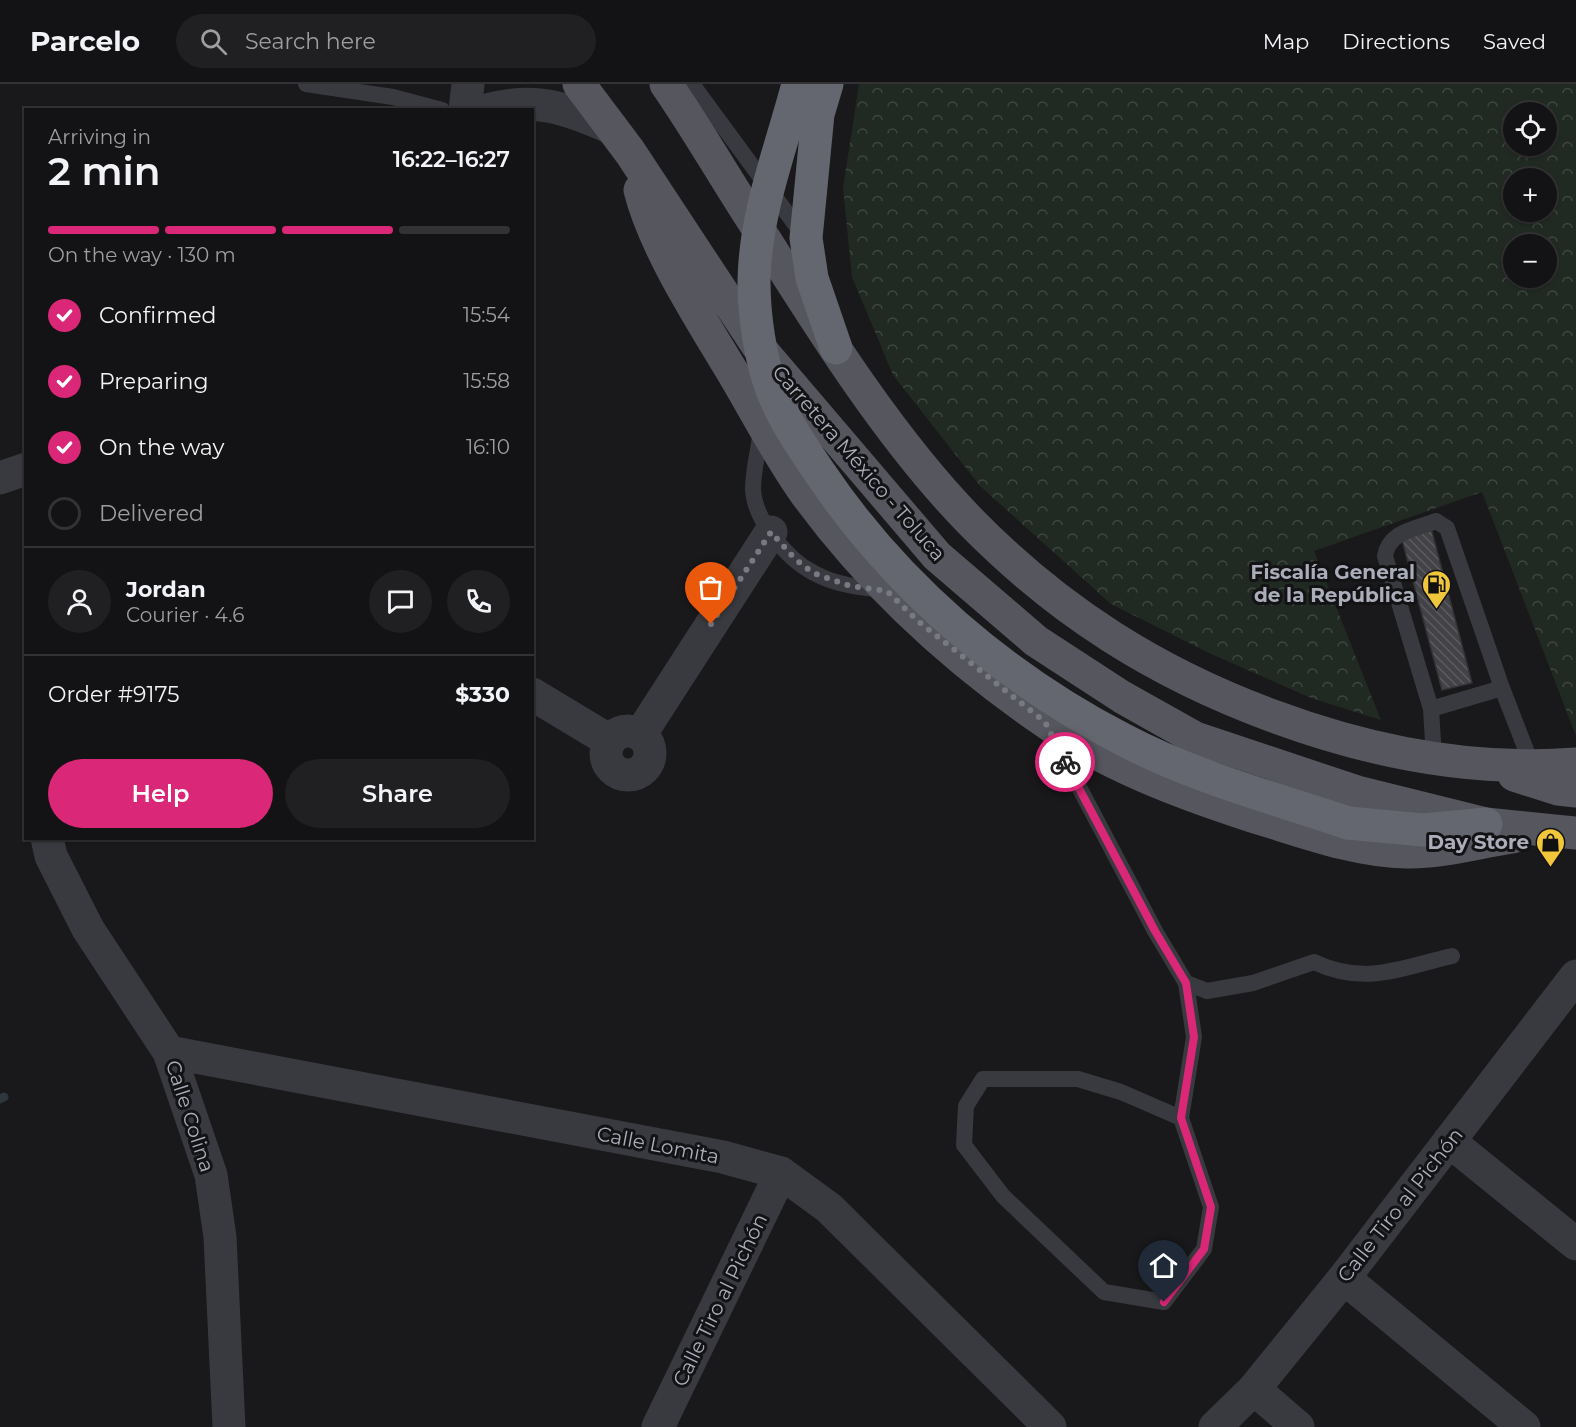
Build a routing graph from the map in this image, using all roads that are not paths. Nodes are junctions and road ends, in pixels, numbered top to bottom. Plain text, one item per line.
1 (306, 84) edge
2 (468, 84) edge
3 (579, 84) edge
4 (666, 84) edge
5 (693, 84) edge
6 (798, 84) edge
7 (827, 84) edge
8 (393, 90) edge
9 (437, 108) edge
10 (465, 108) edge
11 (496, 108) edge
12 (621, 140) junction
13 (806, 238) junction
14 (836, 348) junction
15 (762, 423) junction
16 (24, 470) edge
17 (0, 478) edge
18 (771, 532) junction
19 (887, 591) junction
20 (1502, 688) junction
21 (534, 695) edge
22 (1431, 709) junction
23 (1045, 722) junction
24 (1434, 758) junction
25 (1576, 764) edge
26 (1496, 767) junction
27 (1533, 768) junction
28 (1576, 792) edge
29 (1486, 824) junction
30 (1567, 831) edge
31 (47, 840) edge
32 (1452, 956) dead end
33 (1576, 976) edge
34 (1186, 983) junction
35 (169, 1052) junction
36 (1181, 1118) junction
37 (1449, 1141) junction
38 (781, 1173) junction
39 (1576, 1244) edge
40 (1344, 1278) junction
41 (1254, 1389) junction
42 (229, 1427) edge
43 (658, 1427) edge
44 (1050, 1427) edge
45 (1215, 1427) edge
46 (1298, 1427) edge
47 (1524, 1427) edge

1 - 8 lane
2 - 10 street
3 - 12 main road, Carretera México - Toluca
4 - 14 main road
5 - 13 lane
6 - 29 highway, bridge
7 - 13 highway
8 - 9 lane
11 - 12 street
12 - 15 main road
12 - 29 main road, Carretera México - Toluca
13 - 14 highway
14 - 24 main road
15 - 18 lane
15 - 19 main road
16 - 17 street
18 - 19 lane
18 - 21 street
19 - 23 main road
20 - 22 lane
20 - 22 lane
20 - 27 lane
22 - 24 lane
23 - 30 main road
23 - 34 lane
24 - 26 main road
25 - 27 main road
26 - 27 main road
26 - 28 main road
29 - 30 main road, Carretera México - Toluca
31 - 35 street, Calle Colina
32 - 34 lane
33 - 37 street, Calle Tiro al Pichón
34 - 36 lane
35 - 38 street, Calle Lomita
35 - 42 street, Calle Colina
36 - 36 lane
37 - 39 street
37 - 40 street, Calle Tiro al Pichón
38 - 43 street, Calle Tiro al Pichón
38 - 44 street, Calle Lomita
40 - 41 street, Calle Tiro al Pichón
40 - 47 street
41 - 45 street, Calle Tiro al Pichón
41 - 46 street

